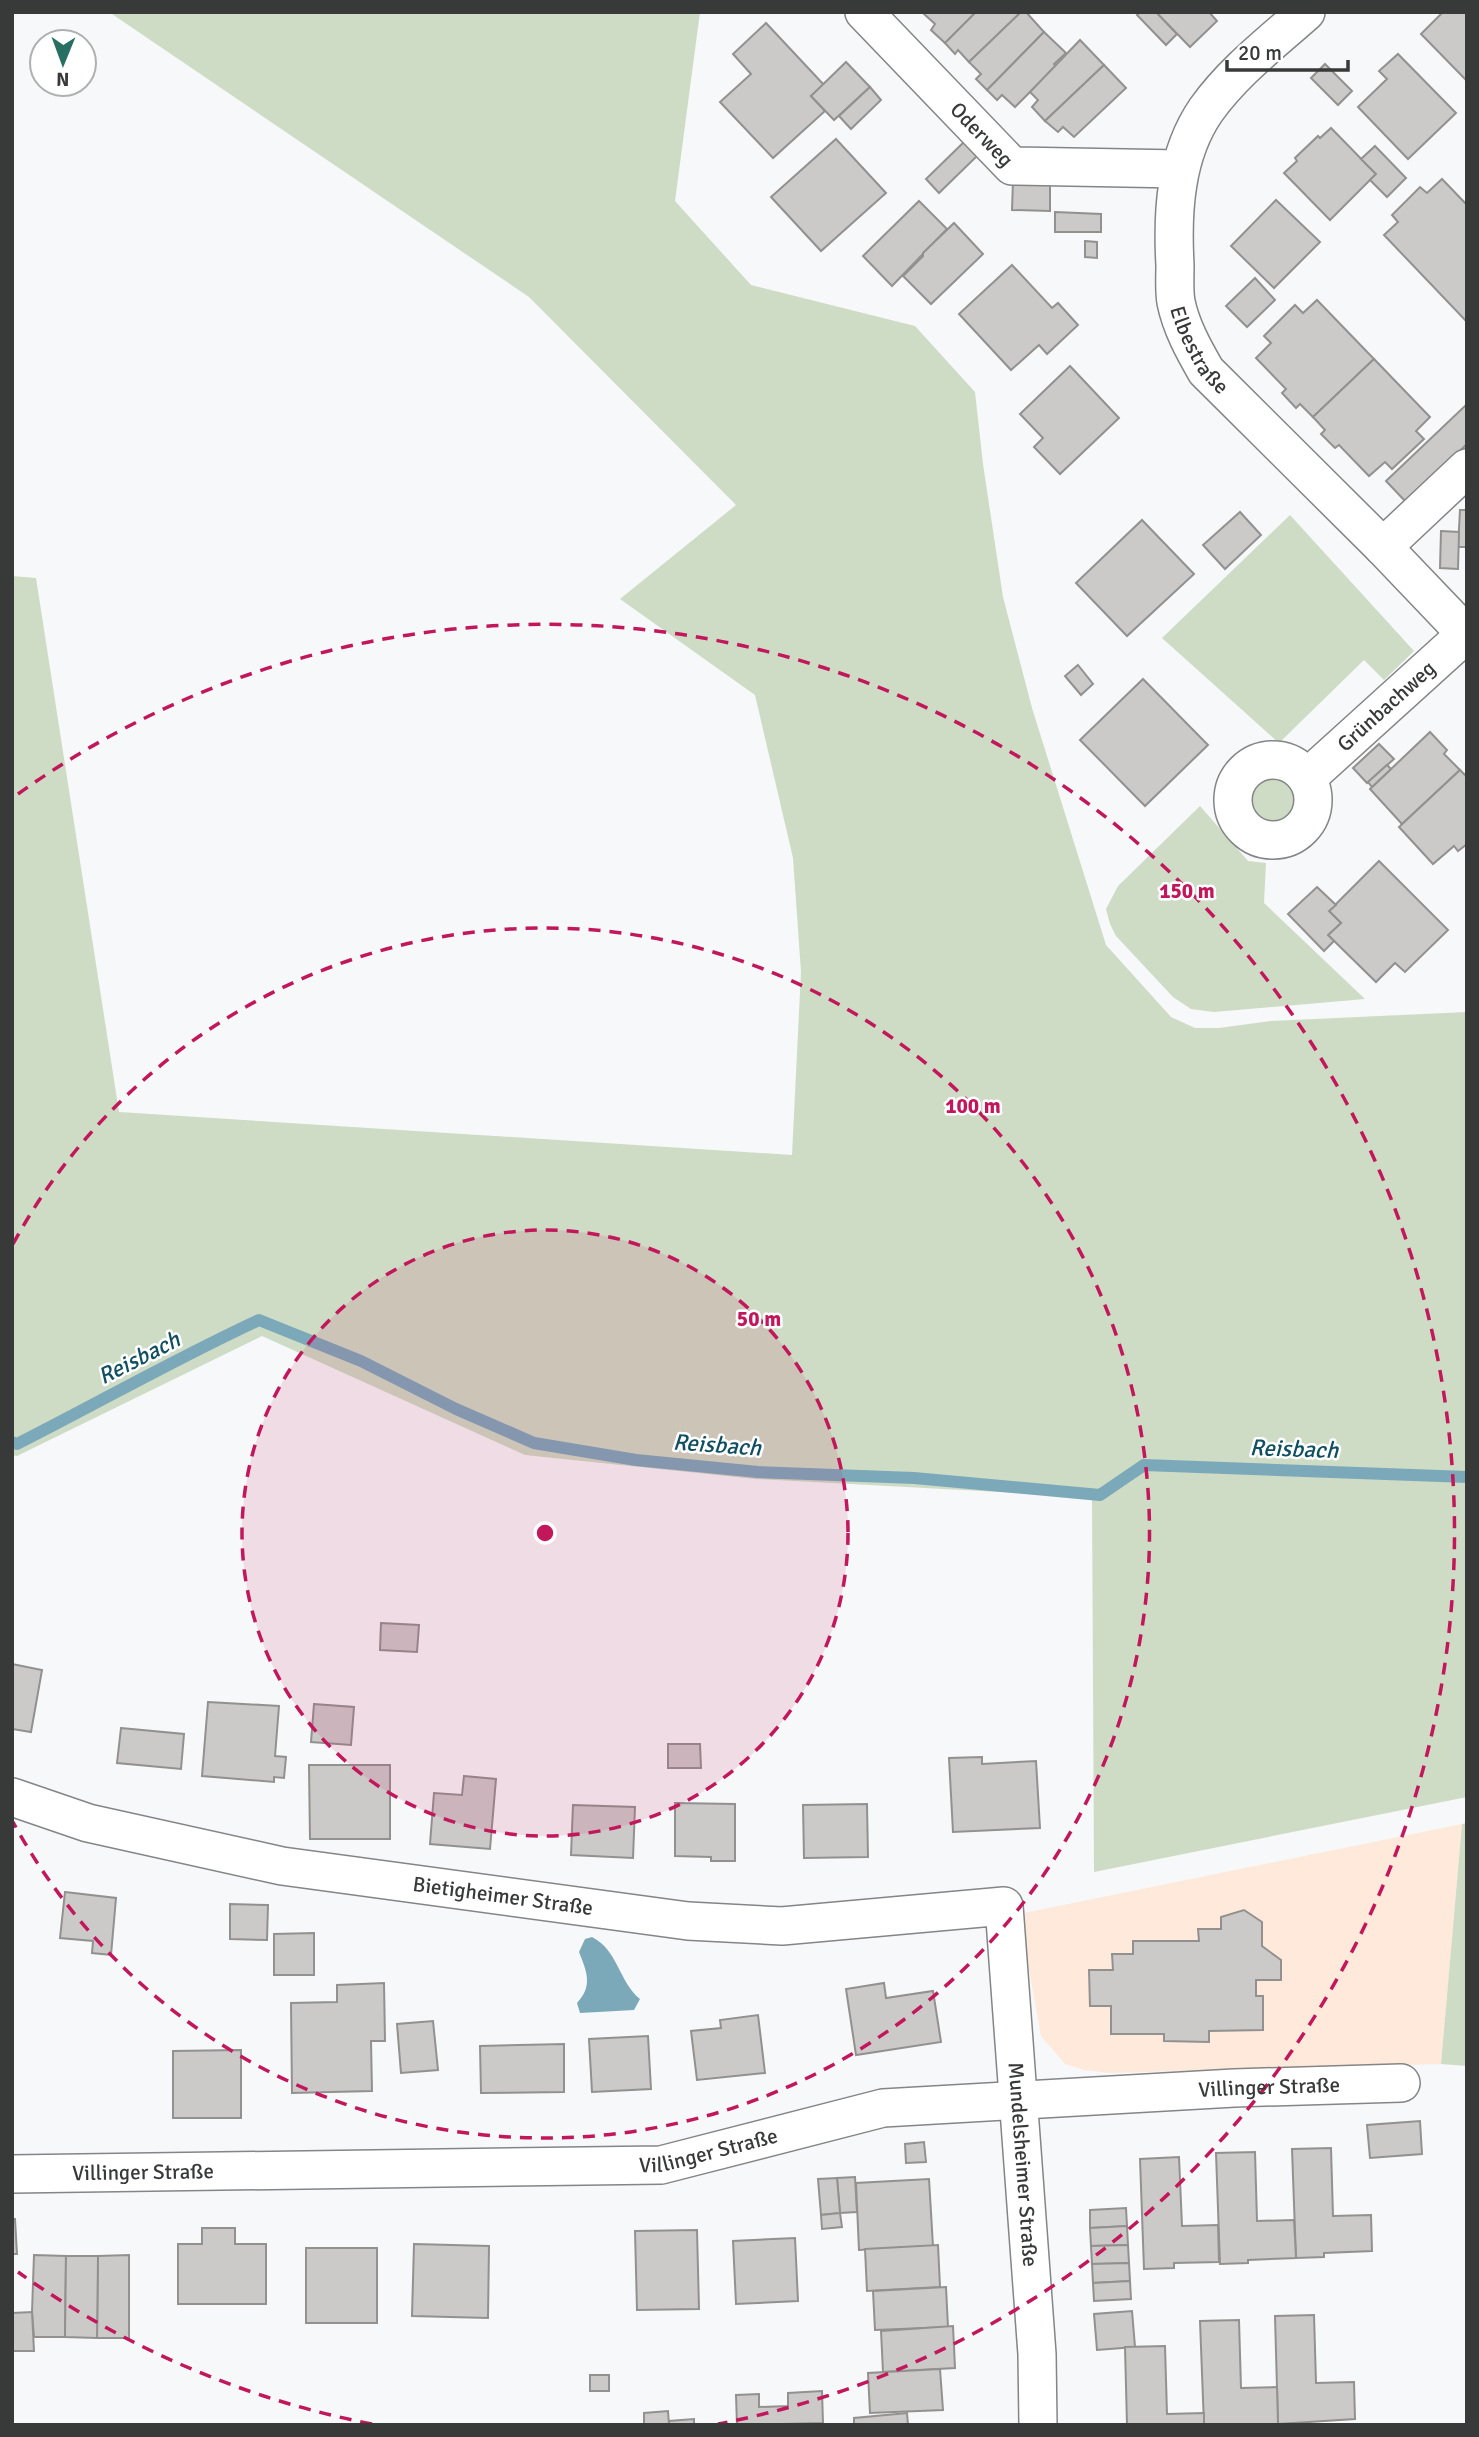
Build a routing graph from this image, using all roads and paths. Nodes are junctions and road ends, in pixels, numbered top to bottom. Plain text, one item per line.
1 (864, 12) edge
2 (1306, 12) edge
3 (1180, 169) junction
4 (1467, 468) edge
5 (1383, 547) junction
6 (1466, 634) edge
7 (1307, 778) dead end
8 (12, 1797) edge
9 (1004, 1906) joint
10 (1401, 2083) dead end
11 (1018, 2101) junction
12 (12, 2174) edge
13 (1038, 2425) edge

1 - 3 street, Oderweg
2 - 3 street, Elbestraße
3 - 5 street, Elbestraße
4 - 5 street
5 - 6 street, Elbestraße
6 - 7 street, Grünbachweg
8 - 9 street, Bietigheimer Straße
9 - 11 street, Mundelsheimer Straße
10 - 11 street, Villinger Straße
11 - 12 street, Villinger Straße
11 - 13 street, Mundelsheimer Straße

